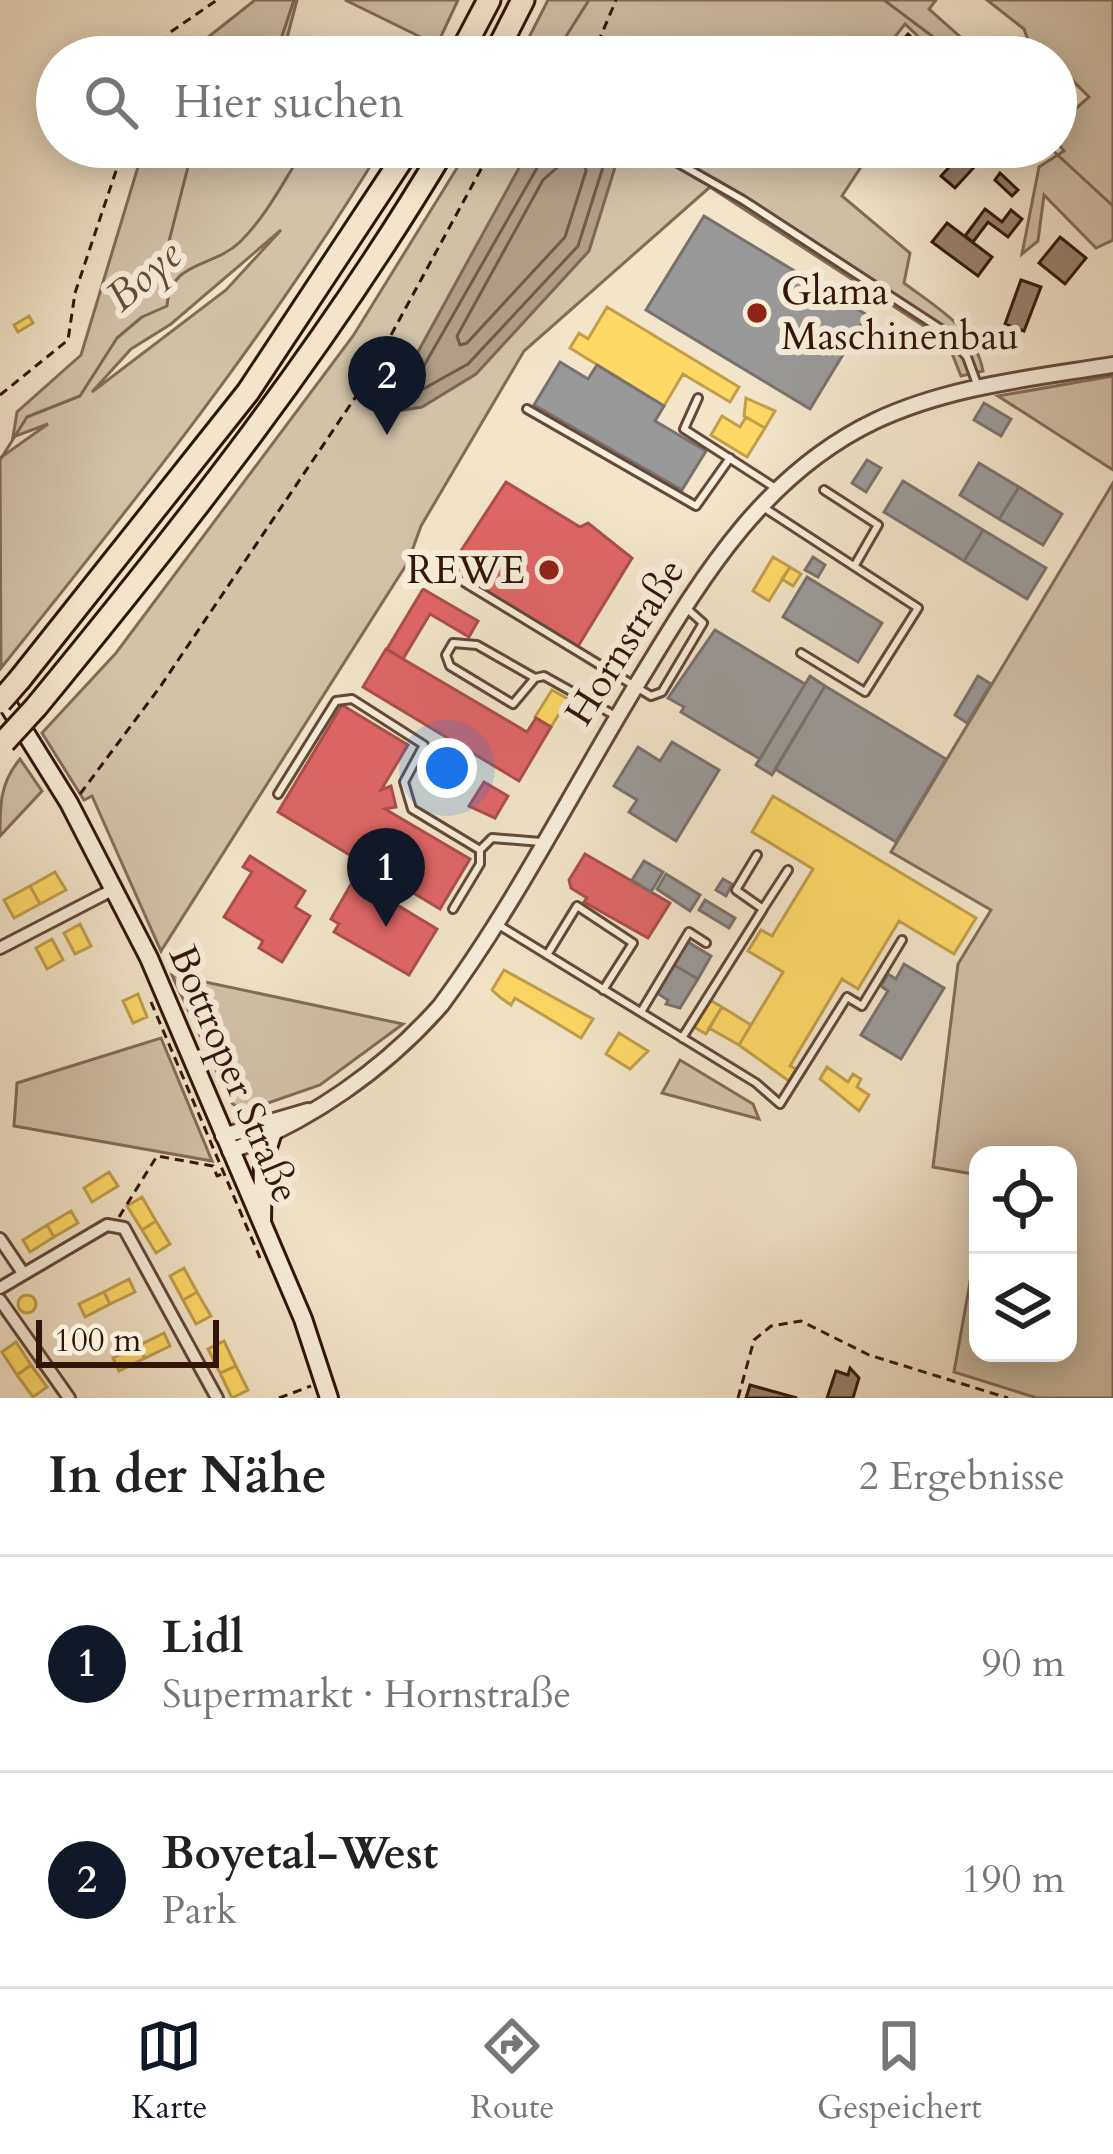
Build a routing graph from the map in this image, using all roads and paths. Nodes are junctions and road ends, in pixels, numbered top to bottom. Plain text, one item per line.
1 (217, 0) edge
2 (489, 0) edge
3 (523, 0) edge
4 (616, 0) edge
5 (167, 36) edge
6 (471, 36) edge
7 (505, 36) edge
8 (601, 36) edge
9 (117, 168) edge
10 (396, 168) edge
11 (432, 168) edge
12 (482, 168) edge
13 (687, 168) edge
14 (1113, 365) edge
15 (978, 388) junction
16 (0, 395) edge
17 (698, 398) dead end
18 (527, 409) dead end
19 (730, 458) junction
20 (777, 488) junction
21 (824, 490) dead end
22 (760, 505) junction
23 (855, 565) junction
24 (444, 569) dead end
25 (685, 607) junction
26 (801, 653) dead end
27 (535, 678) junction
28 (635, 687) junction
29 (0, 692) edge
30 (0, 702) edge
31 (617, 717) junction
32 (2, 745) edge
33 (278, 794) dead end
34 (69, 803) junction
35 (541, 842) junction
36 (480, 850) junction
37 (757, 855) dead end
38 (788, 870) dead end
39 (116, 888) junction
40 (763, 908) junction
41 (454, 909) dead end
42 (494, 922) junction
43 (902, 940) dead end
44 (706, 944) dead end
45 (0, 948) edge
46 (547, 955) junction
47 (144, 987) dead end
48 (603, 990) junction
49 (641, 1012) junction
50 (682, 1038) junction
51 (308, 1111) junction
52 (272, 1136) junction
53 (228, 1157) junction
54 (262, 1223) junction
55 (116, 1224) junction
56 (0, 1239) edge
57 (23, 1273) junction
58 (268, 1276) dead end
59 (0, 1288) edge
60 (0, 1300) edge
61 (322, 1390) edge
62 (70, 1398) edge
63 (217, 1398) edge
64 (279, 1398) edge
65 (738, 1398) edge
66 (1009, 1398) edge

1 - 5 path
2 - 6 highway
3 - 7 highway
4 - 8 path
9 - 16 path
10 - 30 highway, bridge
11 - 32 highway, bridge
12 - 34 path
13 - 15 lane
14 - 15 street, Hornstraße
15 - 20 street, Hornstraße
17 - 19 lane
18 - 19 lane
19 - 20 lane
20 - 22 street, Hornstraße
21 - 23 lane
22 - 23 lane
22 - 25 street, Hornstraße
23 - 26 lane
24 - 28 lane
25 - 28 street, Hornstraße
25 - 28 lane
27 - 27 lane
27 - 31 lane
28 - 31 street, Hornstraße
29 - 34 main road, Bottroper Straße
31 - 35 street, Hornstraße
33 - 36 lane
34 - 39 main road, Bottroper Straße
35 - 36 lane
35 - 42 street, Hornstraße
36 - 41 lane
37 - 40 lane
38 - 40 lane
39 - 45 street
39 - 53 main road, Bottroper Straße
40 - 50 lane
42 - 46 lane
42 - 51 street, Hornstraße
43 - 50 lane
44 - 49 lane
46 - 48 lane
46 - 48 lane
47 - 53 path
48 - 49 lane
49 - 50 lane
51 - 52 street, Hornstraße
51 - 53 street, Hornstraße
52 - 53 street, Hornstraße
52 - 54 main road
53 - 54 main road, Bottroper Straße
53 - 55 path
53 - 58 path
54 - 61 main road, Bottroper Straße
55 - 57 street
55 - 63 street
56 - 57 street
57 - 59 street
60 - 62 street
61 - 64 path
65 - 66 path

